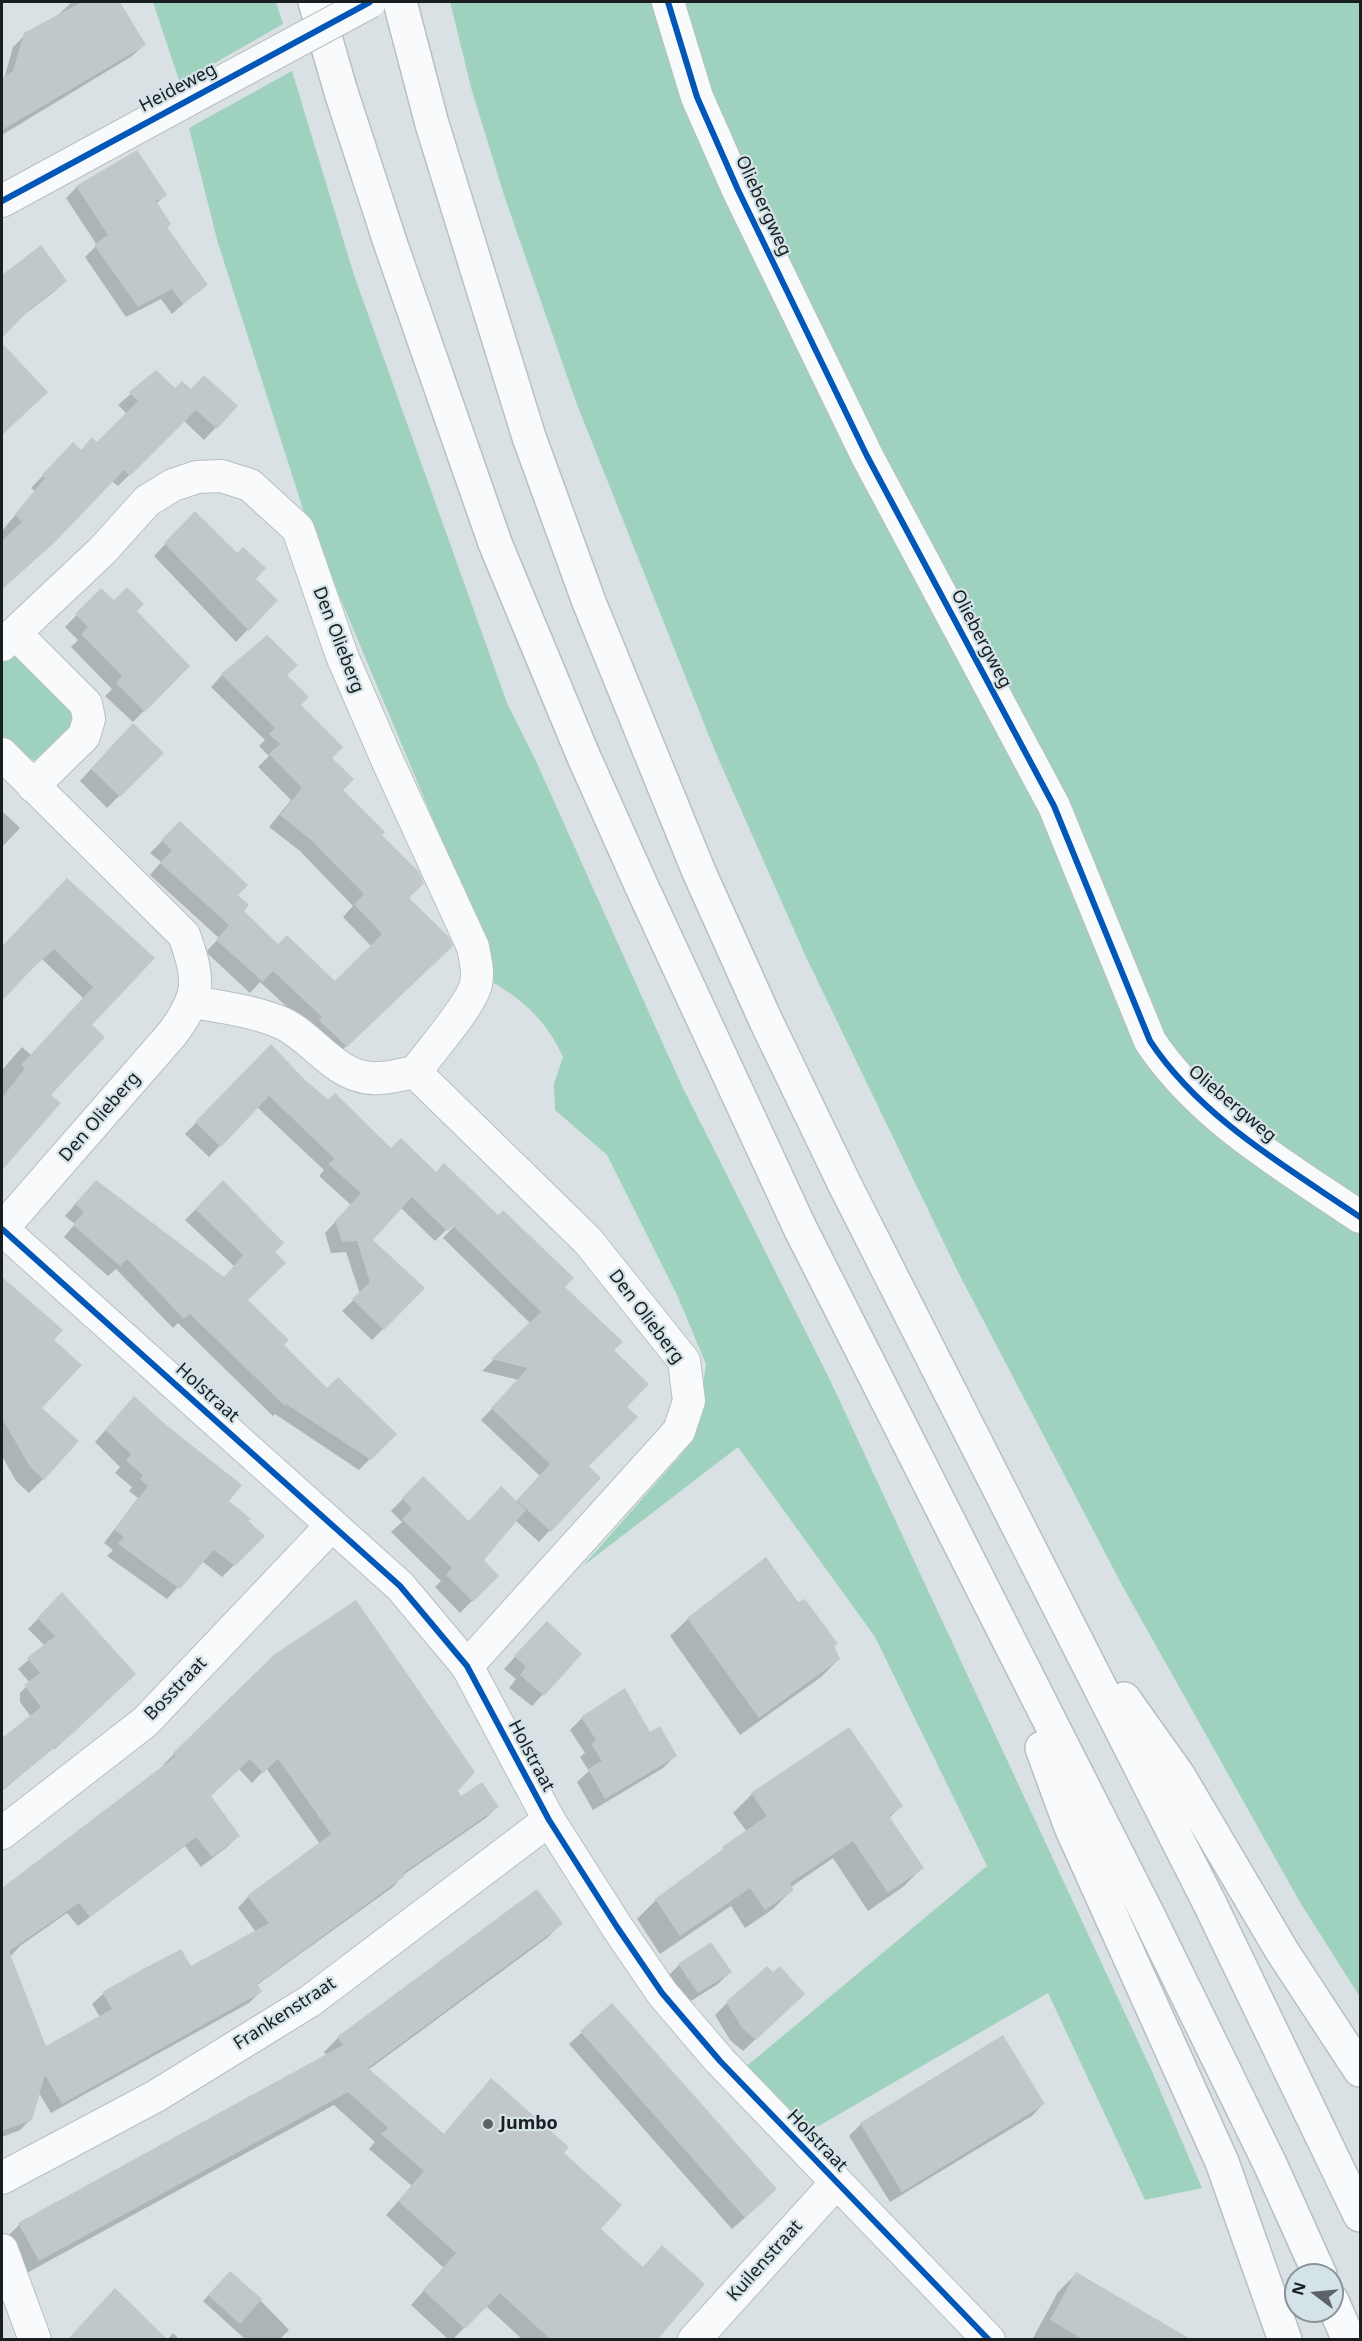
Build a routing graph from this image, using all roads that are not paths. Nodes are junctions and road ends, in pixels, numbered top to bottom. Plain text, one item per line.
1 (315, 2) edge
2 (370, 2) edge
3 (400, 2) edge
4 (668, 2) edge
5 (2, 201) edge
6 (8, 639) edge
7 (2, 754) edge
8 (33, 786) junction
9 (193, 1002) junction
10 (415, 1072) junction
11 (1360, 1217) edge
12 (2, 1229) edge
13 (332, 1525) junction
14 (986, 1598) junction
15 (1058, 1608) junction
16 (467, 1666) junction
17 (549, 1820) junction
18 (2, 1833) edge
19 (1360, 2070) edge
20 (2, 2178) edge
21 (836, 2183) junction
22 (1360, 2215) edge
23 (2, 2250) edge
24 (1315, 2263) edge
25 (1342, 2323) edge
26 (35, 2340) edge
27 (694, 2340) edge
28 (989, 2340) edge
29 (1285, 2340) edge
30 (1349, 2340) edge

1 - 14 highway
2 - 5 street, Heideweg, bridge
3 - 15 highway
4 - 11 street, Oliebergweg
6 - 8 street, Den Olieberg
6 - 10 street, Den Olieberg
7 - 8 street, Den Olieberg
8 - 9 street, Den Olieberg
9 - 10 street
9 - 12 street, Den Olieberg
10 - 16 street, Den Olieberg
12 - 13 street, Holstraat
13 - 16 street, Holstraat
13 - 18 street, Bosstraat
14 - 24 highway
14 - 29 highway
15 - 19 highway
15 - 22 highway
16 - 17 street, Holstraat
17 - 20 street, Frankenstraat
17 - 21 street, Holstraat
21 - 27 street, Kuilenstraat
21 - 28 street, Holstraat
23 - 26 street
25 - 30 highway

